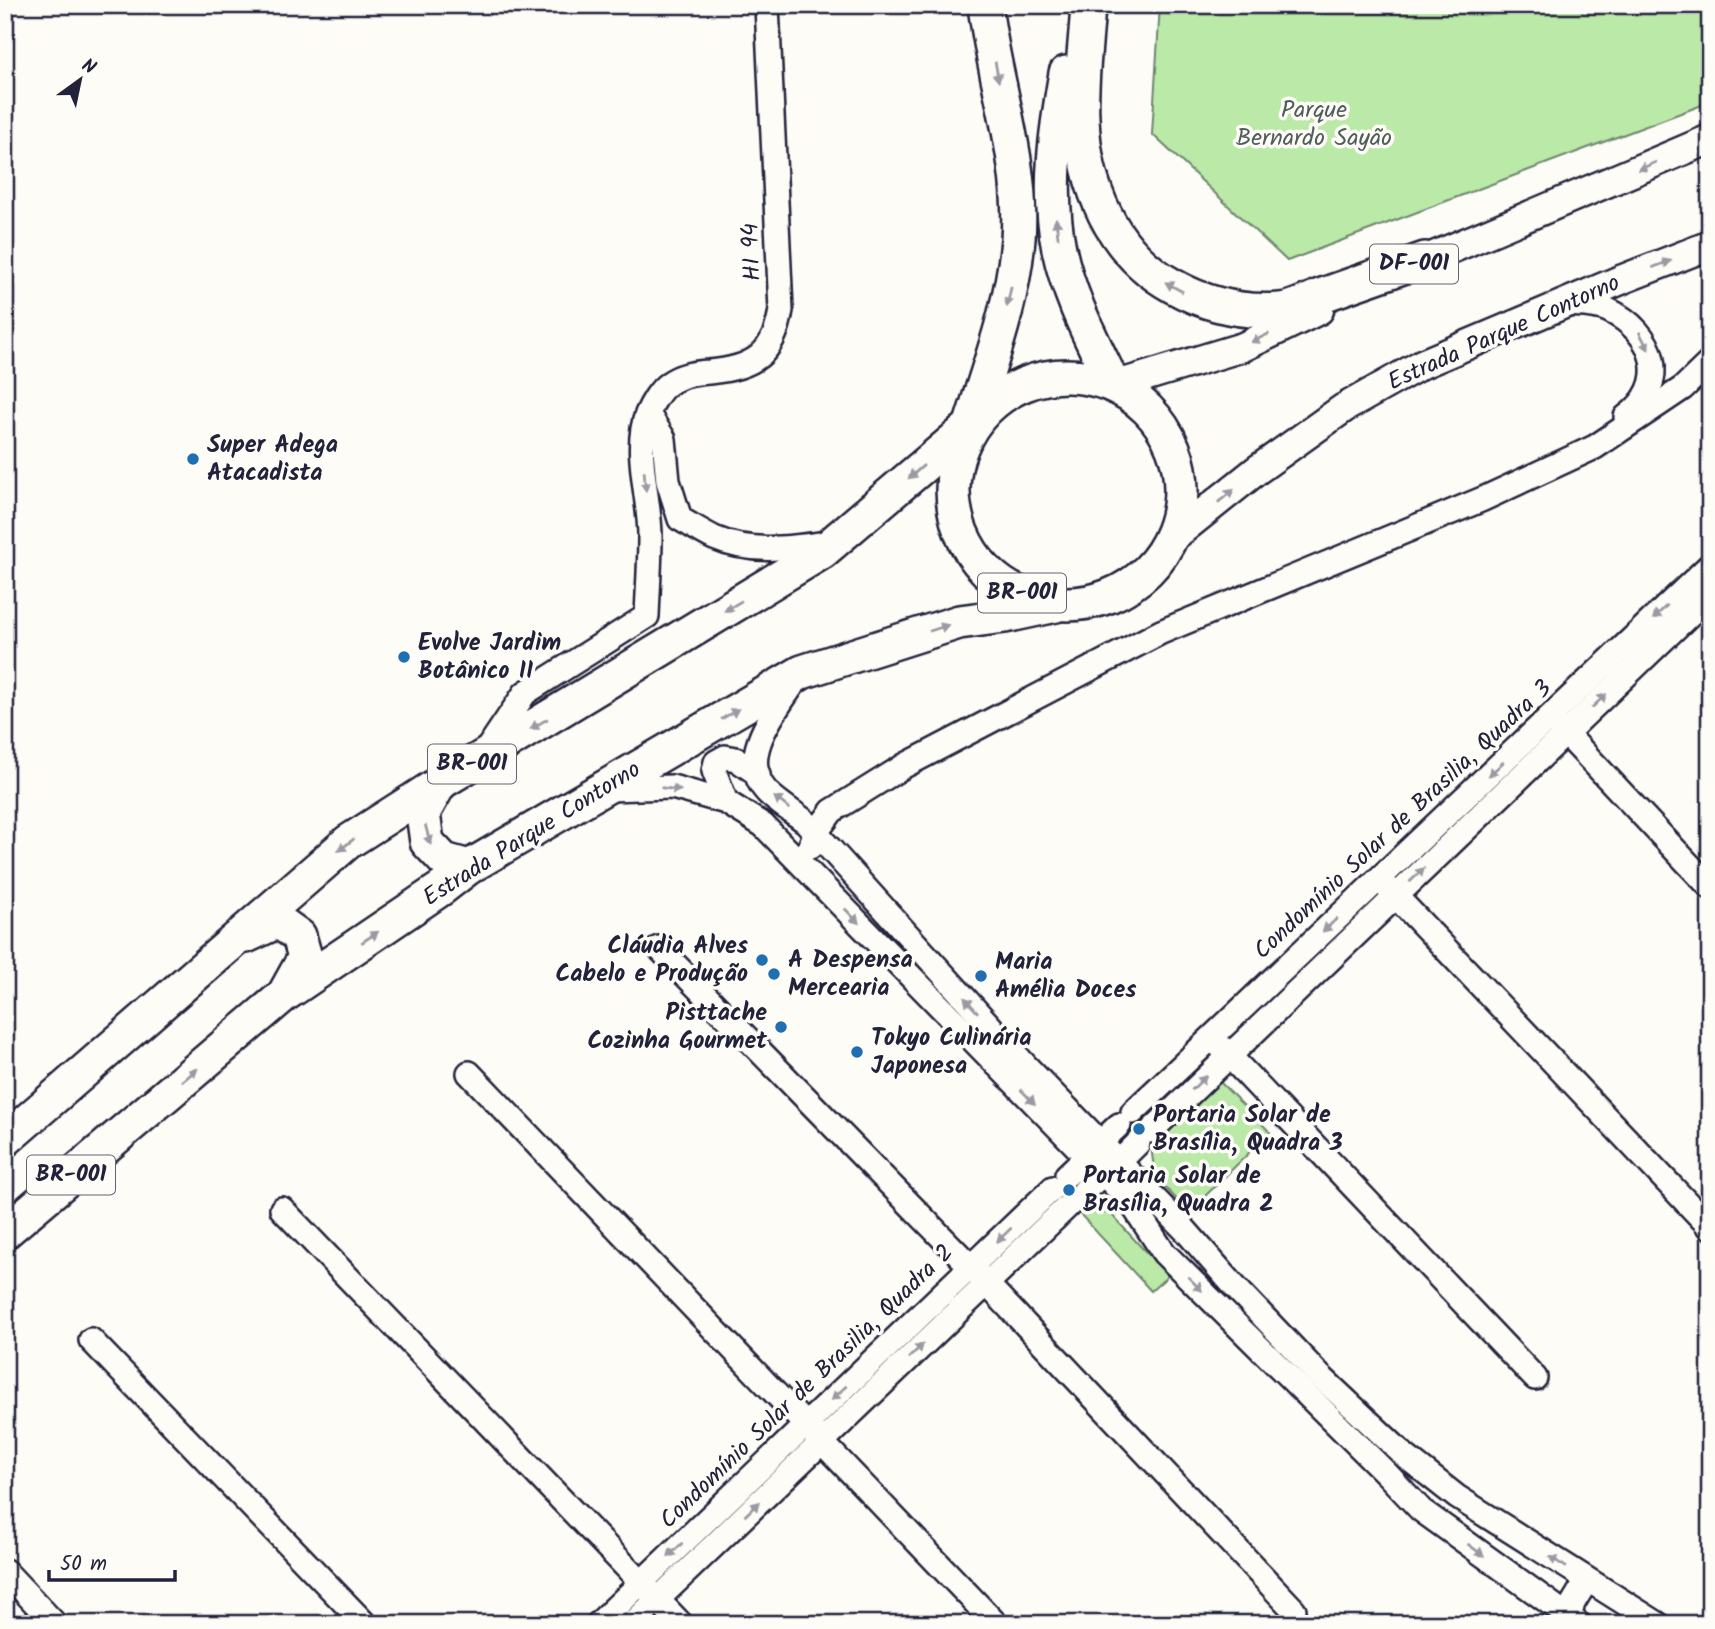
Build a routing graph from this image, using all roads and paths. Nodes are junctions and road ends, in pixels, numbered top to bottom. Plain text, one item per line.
1 (767, 5) edge
2 (985, 5) edge
3 (1076, 5) edge
4 (1088, 5) edge
5 (1710, 139) edge
6 (1710, 245) edge
7 (1425, 259) junction
8 (1565, 303) junction
9 (1710, 362) edge
10 (1115, 384) junction
11 (648, 414) junction
12 (970, 425) junction
13 (1560, 463) junction
14 (1172, 538) junction
15 (836, 541) junction
16 (1710, 565) edge
17 (1710, 595) edge
18 (1056, 605) junction
19 (802, 672) junction
20 (1557, 725) junction
21 (481, 759) junction
22 (758, 774) junction
23 (440, 783) junction
24 (603, 789) junction
25 (726, 802) junction
26 (815, 834) junction
27 (795, 858) junction
28 (469, 867) junction
29 (1379, 879) junction
30 (1710, 887) edge
31 (1395, 896) junction
32 (233, 943) junction
33 (659, 948) dead end
34 (284, 995) junction
35 (1211, 1038) junction
36 (1228, 1055) junction
37 (469, 1073) dead end
38 (1133, 1112) junction
39 (1151, 1131) junction
40 (5, 1140) edge
41 (1093, 1150) junction
42 (1111, 1168) junction
43 (1062, 1195) junction
44 (282, 1209) dead end
45 (1710, 1227) edge
46 (1186, 1231) junction
47 (5, 1232) edge
48 (1164, 1253) junction
49 (979, 1275) junction
50 (91, 1340) dead end
51 (1535, 1378) dead end
52 (814, 1433) junction
53 (5, 1571) edge
54 (1587, 1580) junction
55 (641, 1582) junction
56 (657, 1600) junction
57 (1294, 1610) dead end
58 (1574, 1621) edge
59 (55, 1624) edge
60 (365, 1624) edge
61 (598, 1624) edge
62 (632, 1624) edge
63 (681, 1624) edge
64 (996, 1624) edge
65 (1658, 1624) edge

1 - 11 street, HI 94
2 -> 12 highway, BR-001
10 -> 3 highway, BR-001
7 -> 4 highway
5 -> 7 main road, DF-001
8 -> 6 main road, Estrada Parque Contorno
7 -> 10 main road, DF-001
8 -> 13 street
14 -> 8 main road, Estrada Parque Contorno
9 - 13 street
10 - 12 highway, BR-001
10 - 14 highway, BR-001
11 - 15 street
11 -> 21 street
12 -> 15 highway, BR-001
12 - 18 highway, BR-001
13 - 26 street
14 - 18 highway, BR-001
15 -> 21 highway, BR-001
16 -> 20 street, Condomínio Solar de Brasilia, Quadra 3
20 -> 17 street, Condomínio Solar de Brasilia, Quadra 3
19 -> 18 highway, Estrada Parque Contorno / BR-001
19 - 22 street
24 -> 19 highway, Estrada Parque Contorno / BR-001
20 -> 29 street, Condomínio Solar de Brasilia, Quadra 3
20 - 30 street
31 -> 20 street, Condomínio Solar de Brasilia, Quadra 3
21 - 23 highway, BR-001
22 - 25 street
26 -> 22 street
23 -> 28 highway
23 -> 32 highway, BR-001
24 -> 25 street
24 - 28 highway, Estrada Parque Contorno / BR-001
25 - 27 street
26 - 27 street
41 -> 26 street
27 -> 41 street
34 -> 28 highway, Estrada Parque Contorno / BR-001
29 - 31 street
29 -> 35 street, Condomínio Solar de Brasilia, Quadra 3
31 - 36 street, Condomínio Solar de Brasilia, Quadra 3
31 - 45 street
32 - 34 highway
32 - 40 highway, BR-001
33 - 49 street
47 -> 34 highway, Estrada Parque Contorno / BR-001
35 - 36 street
35 - 38 street, Condomínio Solar de Brasilia, Quadra 3
39 -> 36 street, Condomínio Solar de Brasilia, Quadra 3
36 - 51 street
37 - 52 street
38 - 39 street
38 - 41 street, Condomínio Solar de Brasilia, Quadra 3
39 - 42 street, Condomínio Solar de Brasilia, Quadra 3
41 - 42 street
41 - 43 street, Condomínio Solar de Brasilia, Quadra 3
42 - 43 street, Condomínio Solar de Brasilia, Quadra 3
42 - 46 street
42 - 48 street
43 - 49 street, Condomínio Solar de Brasilia, Quadra 2
44 - 55 street
46 - 48 street
54 -> 46 street
48 -> 58 street
49 - 52 street, Condomínio Solar de Brasilia, Quadra 2
49 - 57 street
50 - 60 street
52 -> 55 street, Condomínio Solar de Brasilia, Quadra 2
56 -> 52 street, Condomínio Solar de Brasilia, Quadra 2
52 - 64 street
53 - 59 street
54 - 58 street
54 - 65 street
55 - 56 street
55 - 61 street, Condomínio Solar de Brasilia, Quadra 2
56 - 62 street, Condomínio Solar de Brasilia, Quadra 2
56 - 63 street

